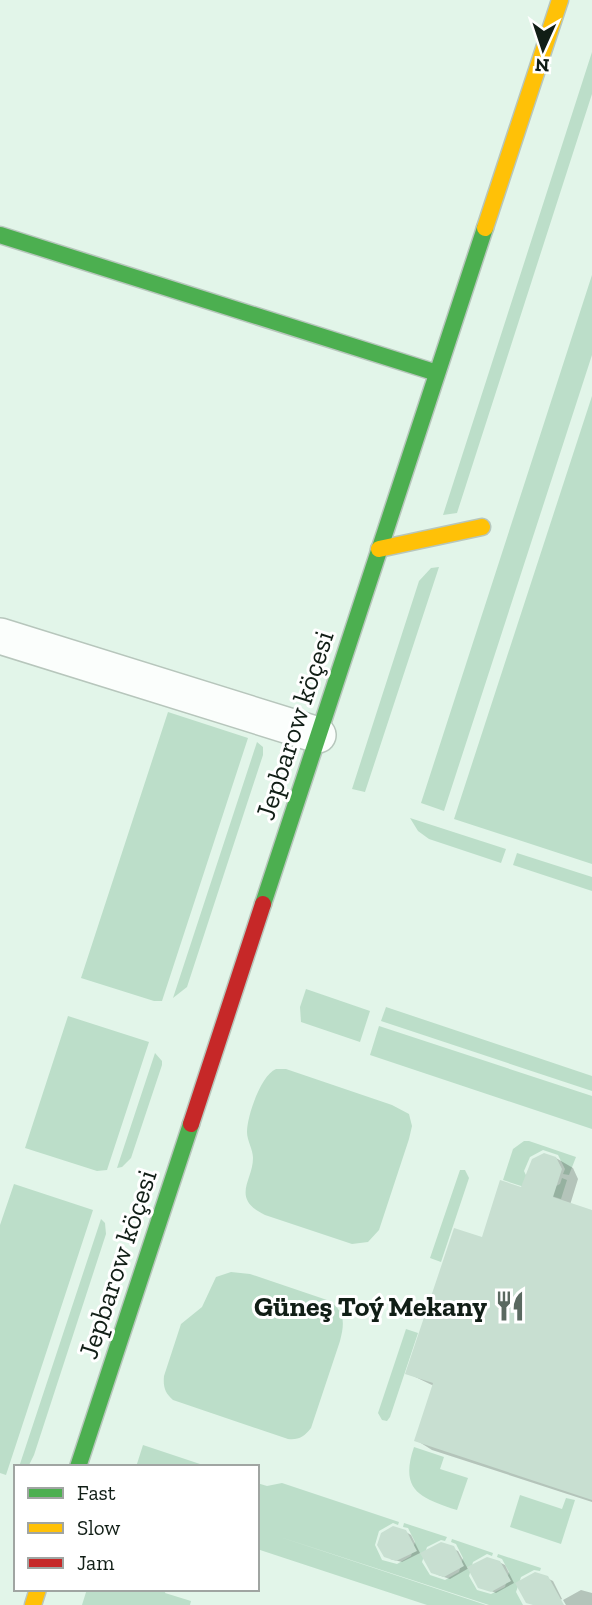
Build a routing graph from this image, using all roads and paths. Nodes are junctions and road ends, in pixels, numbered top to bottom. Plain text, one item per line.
1 (560, 0) edge
2 (0, 235) edge
3 (436, 373) junction
4 (482, 527) dead end
5 (379, 549) junction
6 (0, 636) edge
7 (318, 735) junction
8 (79, 1465) edge

1 - 3 street, Jepbarow köçesi
2 - 3 street
3 - 5 street, Jepbarow köçesi
4 - 5 street
5 - 7 street, Jepbarow köçesi
6 - 7 street
7 - 8 street, Jepbarow köçesi

